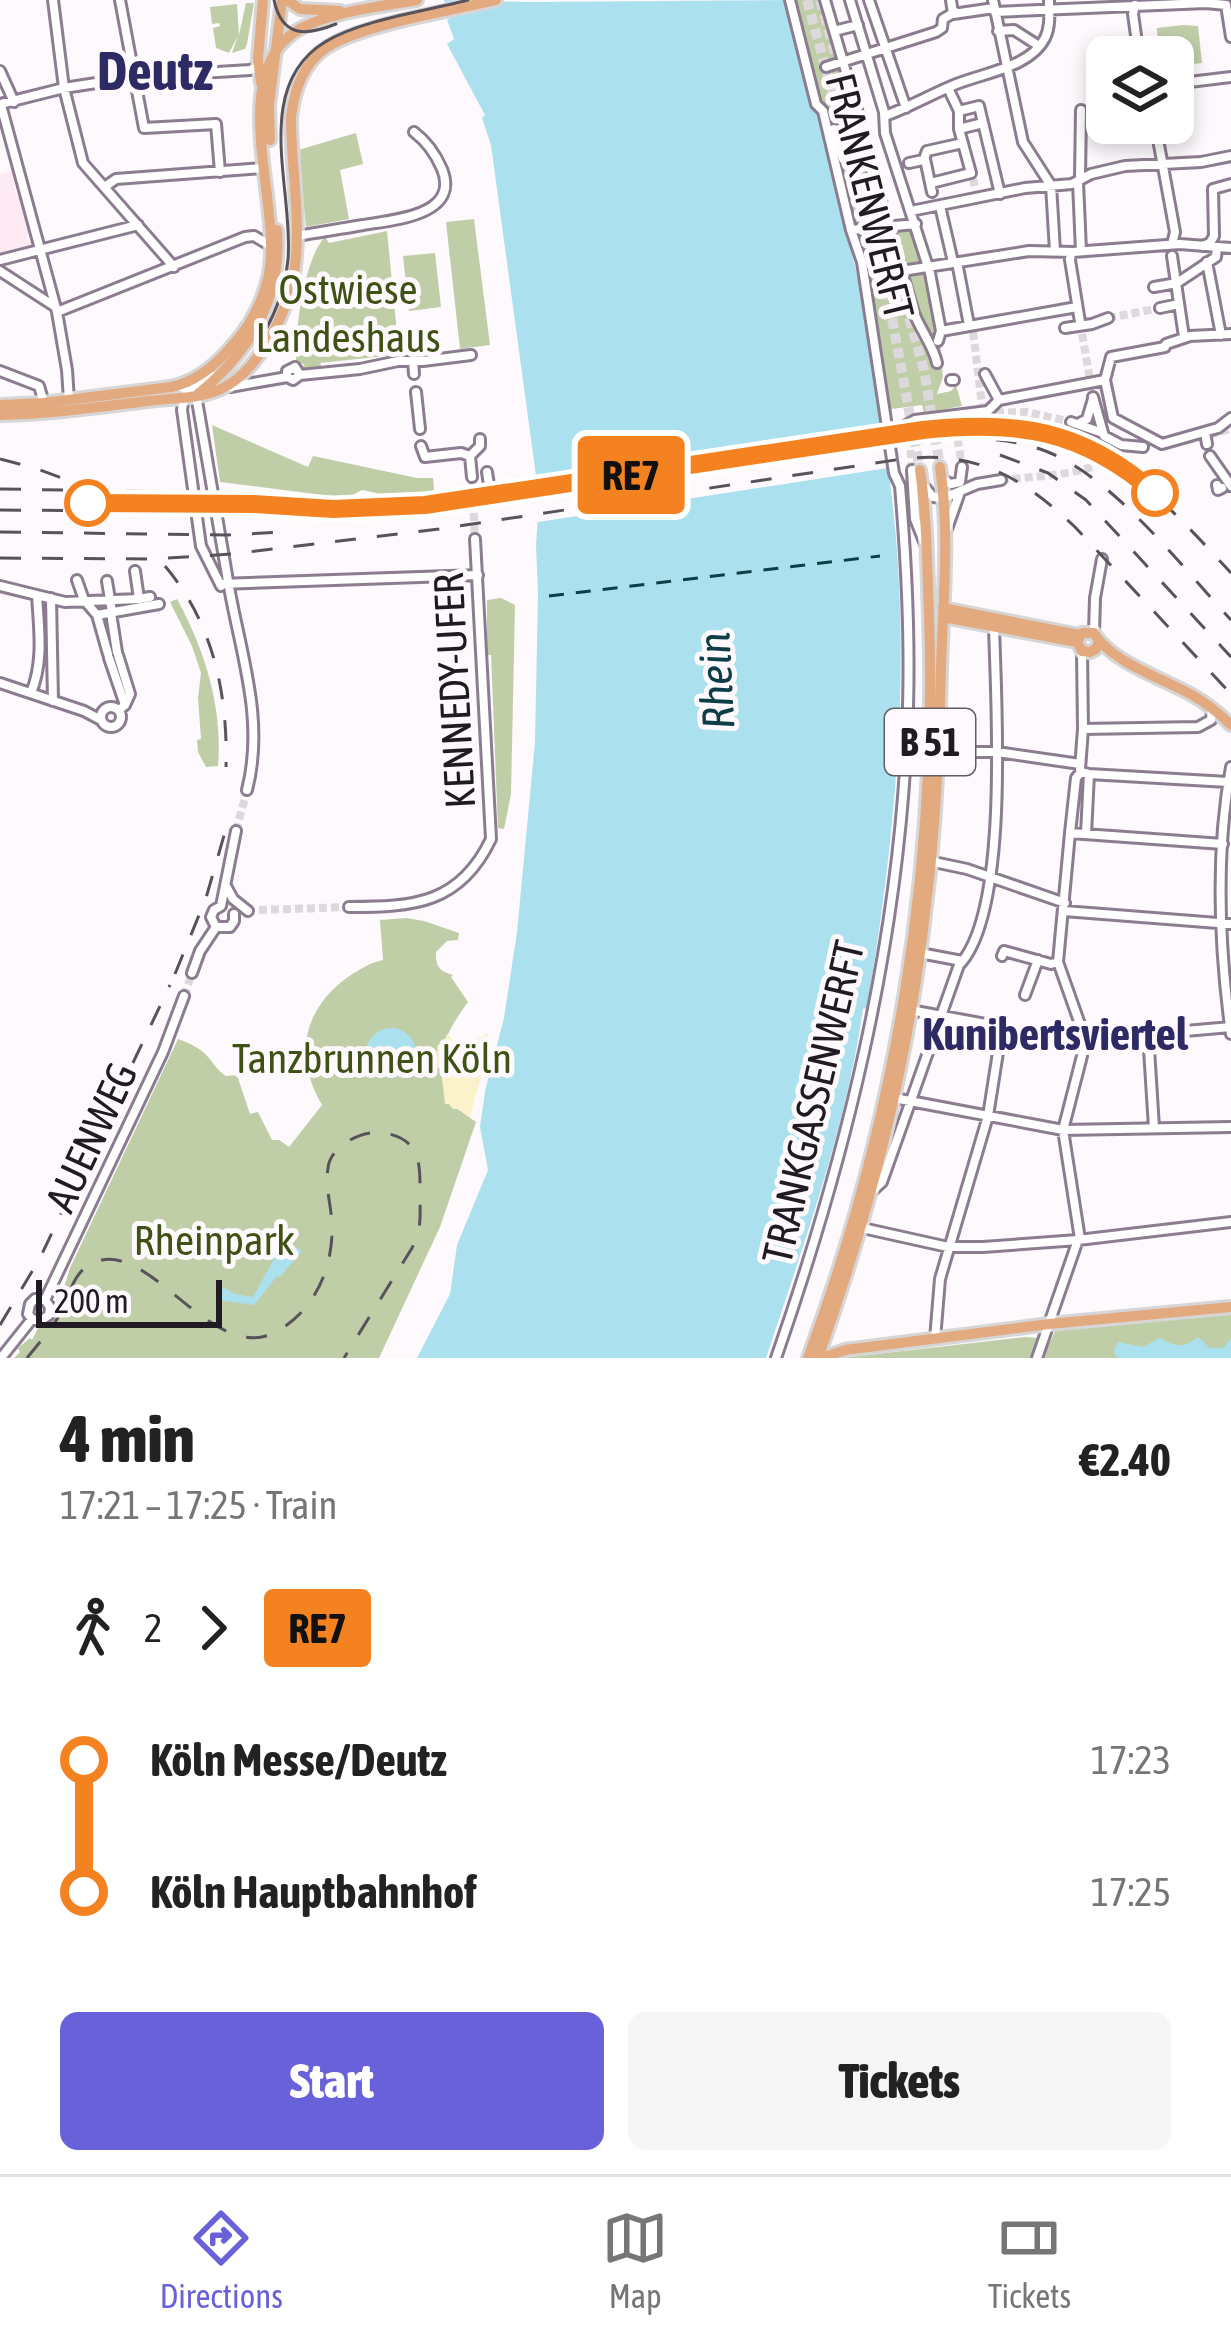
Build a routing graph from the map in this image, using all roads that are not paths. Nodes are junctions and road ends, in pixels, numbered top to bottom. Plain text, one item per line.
1 (53, 0) edge
2 (119, 0) edge
3 (262, 0) edge
4 (285, 0) edge
5 (415, 0) edge
6 (496, 0) edge
7 (790, 0) edge
8 (825, 0) edge
9 (850, 0) edge
10 (869, 0) edge
11 (951, 0) edge
12 (1136, 3) edge
13 (1225, 3) edge
14 (1049, 4) edge
15 (1092, 4) edge
16 (994, 6) edge
17 (368, 10) junction
18 (954, 13) junction
19 (858, 25) junction
20 (834, 31) junction
21 (998, 31) junction
22 (1136, 36) edge
23 (1231, 37) edge
24 (1039, 46) junction
25 (886, 49) junction
26 (275, 52) junction
27 (868, 54) junction
28 (843, 61) junction
29 (826, 67) dead end
30 (258, 69) junction
31 (1000, 69) junction
32 (0, 71) edge
33 (135, 76) junction
34 (1231, 77) edge
35 (1194, 81) edge
36 (261, 86) junction
37 (64, 88) junction
38 (948, 88) junction
39 (14, 102) junction
40 (1, 104) edge
41 (906, 108) junction
42 (1081, 110) dead end
43 (958, 111) junction
44 (885, 116) junction
45 (860, 120) dead end
46 (983, 125) junction
47 (834, 129) dead end
48 (959, 129) junction
49 (414, 132) dead end
50 (963, 143) junction
51 (1159, 144) edge
52 (867, 153) dead end
53 (1231, 156) edge
54 (843, 158) dead end
55 (924, 159) junction
56 (909, 163) dead end
57 (1163, 164) junction
58 (265, 168) junction
59 (220, 172) junction
60 (1079, 181) junction
61 (974, 184) junction
62 (1231, 184) edge
63 (1051, 185) junction
64 (106, 186) junction
65 (1000, 194) junction
66 (934, 197) junction
67 (911, 211) junction
68 (916, 224) junction
69 (138, 225) junction
70 (889, 227) junction
71 (851, 230) junction
72 (297, 236) junction
73 (271, 246) junction
74 (1201, 246) junction
75 (1217, 247) junction
76 (1231, 248) edge
77 (41, 249) junction
78 (1172, 250) junction
79 (1054, 251) junction
80 (1077, 251) junction
81 (0, 260) edge
82 (955, 262) junction
83 (1207, 262) junction
84 (174, 267) junction
85 (926, 267) junction
86 (0, 271) edge
87 (902, 271) junction
88 (1177, 283) junction
89 (1154, 287) dead end
90 (1179, 304) junction
91 (1077, 307) junction
92 (1160, 308) tunnel mouth
93 (56, 310) junction
94 (1108, 317) tunnel mouth
95 (1080, 322) tunnel mouth
96 (972, 327) junction
97 (1065, 328) dead end
98 (1227, 334) edge
99 (1184, 339) junction
100 (243, 340) junction
101 (261, 351) junction
102 (471, 355) dead end
103 (231, 356) junction
104 (413, 360) junction
105 (937, 363) dead end
106 (248, 368) junction
107 (0, 371) edge
108 (414, 374) dead end
109 (985, 374) dead end
110 (267, 380) junction
111 (1106, 385) junction
112 (1119, 387) dead end
113 (223, 388) junction
114 (187, 392) junction
115 (416, 392) dead end
116 (70, 399) junction
117 (997, 402) junction
118 (0, 406) edge
119 (37, 409) junction
120 (0, 415) edge
121 (1231, 418) edge
122 (1209, 427) junction
123 (420, 429) dead end
124 (897, 430) dead end
125 (1101, 433) junction
126 (480, 440) dead end
127 (1208, 445) dead end
128 (421, 446) dead end
129 (1143, 447) dead end
130 (470, 456) junction
131 (1210, 456) dead end
132 (916, 470) joint
133 (488, 472) dead end
134 (941, 473) joint
135 (472, 477) tunnel mouth
136 (1001, 480) tunnel mouth
137 (210, 484) junction
138 (922, 484) junction
139 (977, 484) junction
140 (191, 485) junction
141 (1221, 487) edge
142 (490, 491) dead end
143 (961, 491) junction
144 (944, 498) junction
145 (947, 530) junction
146 (475, 539) tunnel mouth
147 (926, 548) junction
148 (224, 556) junction
149 (1102, 559) dead end
150 (207, 561) junction
151 (135, 572) dead end
152 (478, 575) junction
153 (77, 580) dead end
154 (107, 581) dead end
155 (944, 584) junction
156 (224, 585) junction
157 (0, 586) edge
158 (37, 595) junction
159 (50, 598) junction
160 (84, 599) junction
161 (110, 600) junction
162 (149, 601) junction
163 (906, 603) joint
164 (111, 612) junction
165 (938, 614) junction
166 (97, 615) junction
167 (964, 616) junction
168 (993, 622) junction
169 (942, 638) junction
170 (1088, 642) junction
171 (113, 655) junction
172 (0, 683) edge
173 (31, 693) junction
174 (52, 700) junction
175 (122, 707) junction
176 (1211, 708) junction
177 (101, 715) junction
178 (1231, 725) edge
179 (1083, 729) junction
180 (938, 752) junction
181 (997, 752) junction
182 (1231, 767) edge
183 (1083, 770) junction
184 (1228, 782) edge
185 (247, 790) tunnel mouth
186 (236, 831) tunnel mouth
187 (1070, 833) junction
188 (1086, 834) junction
189 (932, 839) junction
190 (1226, 847) edge
191 (927, 861) junction
192 (954, 866) junction
193 (991, 877) junction
194 (224, 881) junction
195 (221, 906) junction
196 (349, 907) tunnel mouth
197 (1064, 907) junction
198 (234, 914) junction
199 (1226, 924) edge
200 (216, 927) junction
201 (920, 952) junction
202 (1002, 956) dead end
203 (1038, 960) junction
204 (963, 961) junction
205 (1058, 962) junction
206 (192, 973) tunnel mouth
207 (1025, 995) dead end
208 (184, 997) tunnel mouth
209 (910, 1010) junction
210 (941, 1015) junction
211 (1231, 1029) edge
212 (1148, 1033) junction
213 (1083, 1040) junction
214 (888, 1098) junction
215 (910, 1102) junction
216 (988, 1116) junction
217 (1231, 1126) edge
218 (1154, 1128) junction
219 (1063, 1130) junction
220 (870, 1193) junction
221 (1231, 1222) edge
222 (856, 1226) junction
223 (1079, 1240) junction
224 (948, 1247) junction
225 (45, 1300) junction
226 (1231, 1307) edge
227 (32, 1319) junction
228 (1049, 1324) junction
229 (935, 1339) junction
230 (824, 1340) junction
231 (845, 1351) junction
232 (1, 1358) edge
233 (776, 1358) edge
234 (808, 1358) edge
235 (820, 1358) edge
236 (1037, 1358) edge

1 - 37 street
2 - 33 street
3 - 30 main road
4 - 17 main road
4 - 26 main road
5 - 17 main road
6 - 72 main road
7 - 71 street, FRANKENWERFT
8 - 20 street, FRANKENWERFT
9 - 19 street
10 - 25 street
11 - 18 street
12 - 13 street
12 - 15 street
12 - 22 street
13 - 23 street
14 - 15 street
14 - 16 street
14 - 24 street
16 - 18 street
16 - 21 street
17 - 26 main road
18 - 25 street
19 - 20 street
19 - 27 street
20 - 28 street, FRANKENWERFT
21 - 24 street
21 - 31 street
24 - 31 street
25 - 27 street
25 - 41 street
26 - 30 street
26 - 36 main road
26 - 100 main road
27 - 28 street
27 - 44 street
28 - 29 street
28 - 45 street, FRANKENWERFT
30 - 33 street
30 - 36 main road
31 - 38 street
31 - 63 street
32 - 39 street
33 - 37 street
33 - 59 street
34 - 35 street
36 - 58 main road
37 - 39 street
37 - 64 street
38 - 41 street
38 - 43 street
39 - 40 street
40 - 77 street
41 - 44 street
42 - 60 street
43 - 46 street
43 - 48 street
44 - 67 street
46 - 48 street
46 - 65 street
47 - 54 street
48 - 50 street
49 - 72 street
50 - 55 street
50 - 61 street
51 - 57 street
52 - 70 street, FRANKENWERFT
53 - 57 street
55 - 56 street
55 - 66 street
57 - 60 street
57 - 78 street
58 - 59 street
58 - 73 main road
59 - 64 street
60 - 63 street
60 - 80 street
61 - 65 street
61 - 66 street
61 - 66 street
62 - 74 street
63 - 65 street
63 - 79 street
64 - 69 street
66 - 67 street
66 - 82 street
67 - 68 street
68 - 70 street
68 - 85 street
69 - 77 street
69 - 84 street
70 - 71 street
70 - 87 street, FRANKENWERFT
71 - 163 street, FRANKENWERFT
72 - 101 main road
73 - 84 street
73 - 100 main road
74 - 75 street
74 - 78 street
75 - 76 street
75 - 83 street
77 - 81 street
77 - 93 street
78 - 80 street
78 - 88 street
79 - 80 street
79 - 82 street
80 - 91 street
82 - 85 street
82 - 96 street
83 - 88 street
83 - 98 street
84 - 93 street
85 - 87 street
85 - 96 street
86 - 93 street
87 - 105 street, FRANKENWERFT
88 - 89 street
88 - 90 street
90 - 92 street
90 - 99 street
91 - 95 street
91 - 96 street
93 - 116 street
94 - 97 street
98 - 99 street
99 - 111 street
100 - 101 main road
100 - 103 main road
101 - 106 main road
102 - 104 street
103 - 106 street
103 - 114 main road
103 - 114 main road
104 - 108 street
104 - 110 street
106 - 110 street
106 - 113 main road
107 - 119 street
109 - 117 street
110 - 113 street
111 - 112 street
111 - 117 street
111 - 122 street
113 - 114 main road
114 - 116 main road
114 - 119 main road
114 - 137 street
114 - 140 street
115 - 123 street
116 - 119 main road
117 - 124 street
118 - 119 main road
119 - 120 main road
121 - 122 street
122 - 127 street
125 - 125 street
125 - 129 street
126 - 130 street
128 - 130 street
130 - 135 street
131 - 141 street
132 - 138 main road
132 - 147 street
133 - 142 street
134 - 139 street
134 - 144 main road, B 51
136 - 139 street
137 - 140 street
137 - 148 street
138 - 144 street
138 - 147 main road
139 - 143 street
140 - 150 street
143 - 144 street
143 - 145 street
144 - 145 main road, B 51
145 - 155 main road, B 51
146 - 152 street, KENNEDY-UFER
147 - 165 main road
148 - 150 street
148 - 156 street
149 - 170 street
150 - 156 street
151 - 162 street
152 - 156 street
152 - 196 street, KENNEDY-UFER
153 - 160 street
154 - 161 street
155 - 165 main road, B 51
155 - 167 main road
156 - 185 street
157 - 158 street
158 - 159 street
158 - 173 street
159 - 160 street
159 - 174 street
160 - 161 street
160 - 166 street
161 - 162 street
161 - 164 street
162 - 164 street
163 - 233 street, TRANKGASSENWERFT
164 - 166 street
164 - 171 street
165 - 167 main road
165 - 169 main road, B 51
165 - 191 main road, B 51
166 - 171 street
167 - 168 main road
167 - 169 main road
168 - 170 main road
168 - 181 street
169 - 180 main road, B 51
170 - 176 main road
170 - 179 street
171 - 175 street
172 - 173 street
173 - 174 street
174 - 177 street
175 - 177 street
175 - 177 street
176 - 178 main road
176 - 179 street
179 - 183 street
180 - 181 street
180 - 189 main road, B 51
181 - 183 street
181 - 193 street
182 - 184 street
183 - 184 street
183 - 187 street
183 - 188 street
184 - 190 street
186 - 194 street
187 - 188 street
187 - 197 street
188 - 190 street
189 - 191 main road, B 51
189 - 192 street
190 - 199 street
191 - 192 street
191 - 201 main road, B 51
191 - 214 main road, B 51
192 - 193 street
193 - 197 street
193 - 204 street
194 - 195 street
194 - 198 street
195 - 198 street
195 - 200 street
197 - 199 street
197 - 205 street
198 - 200 street
199 - 211 street
200 - 206 street
201 - 204 street
201 - 209 main road, B 51
202 - 203 street
203 - 205 street
203 - 207 street
204 - 210 street
205 - 213 street
208 - 225 street, AUENWEG
209 - 210 street
209 - 214 main road, B 51
210 - 215 street
210 - 216 street
211 - 212 street
212 - 213 street
212 - 218 street
213 - 219 street
214 - 215 street
214 - 220 main road, B 51
214 - 222 main road, B 51
215 - 216 street
215 - 220 street
216 - 219 street
216 - 224 street
217 - 218 street
218 - 219 street
219 - 223 street
220 - 222 main road, B 51
221 - 223 street
222 - 224 street
222 - 230 main road, B 51
222 - 234 main road, B 51
223 - 224 street
223 - 228 street
224 - 229 street
225 - 227 street, AUENWEG
225 - 227 street, AUENWEG
226 - 228 main road
227 - 232 street, AUENWEG
228 - 229 main road
228 - 236 street
229 - 231 main road
230 - 231 main road
230 - 235 main road, B 51
231 - 235 main road

